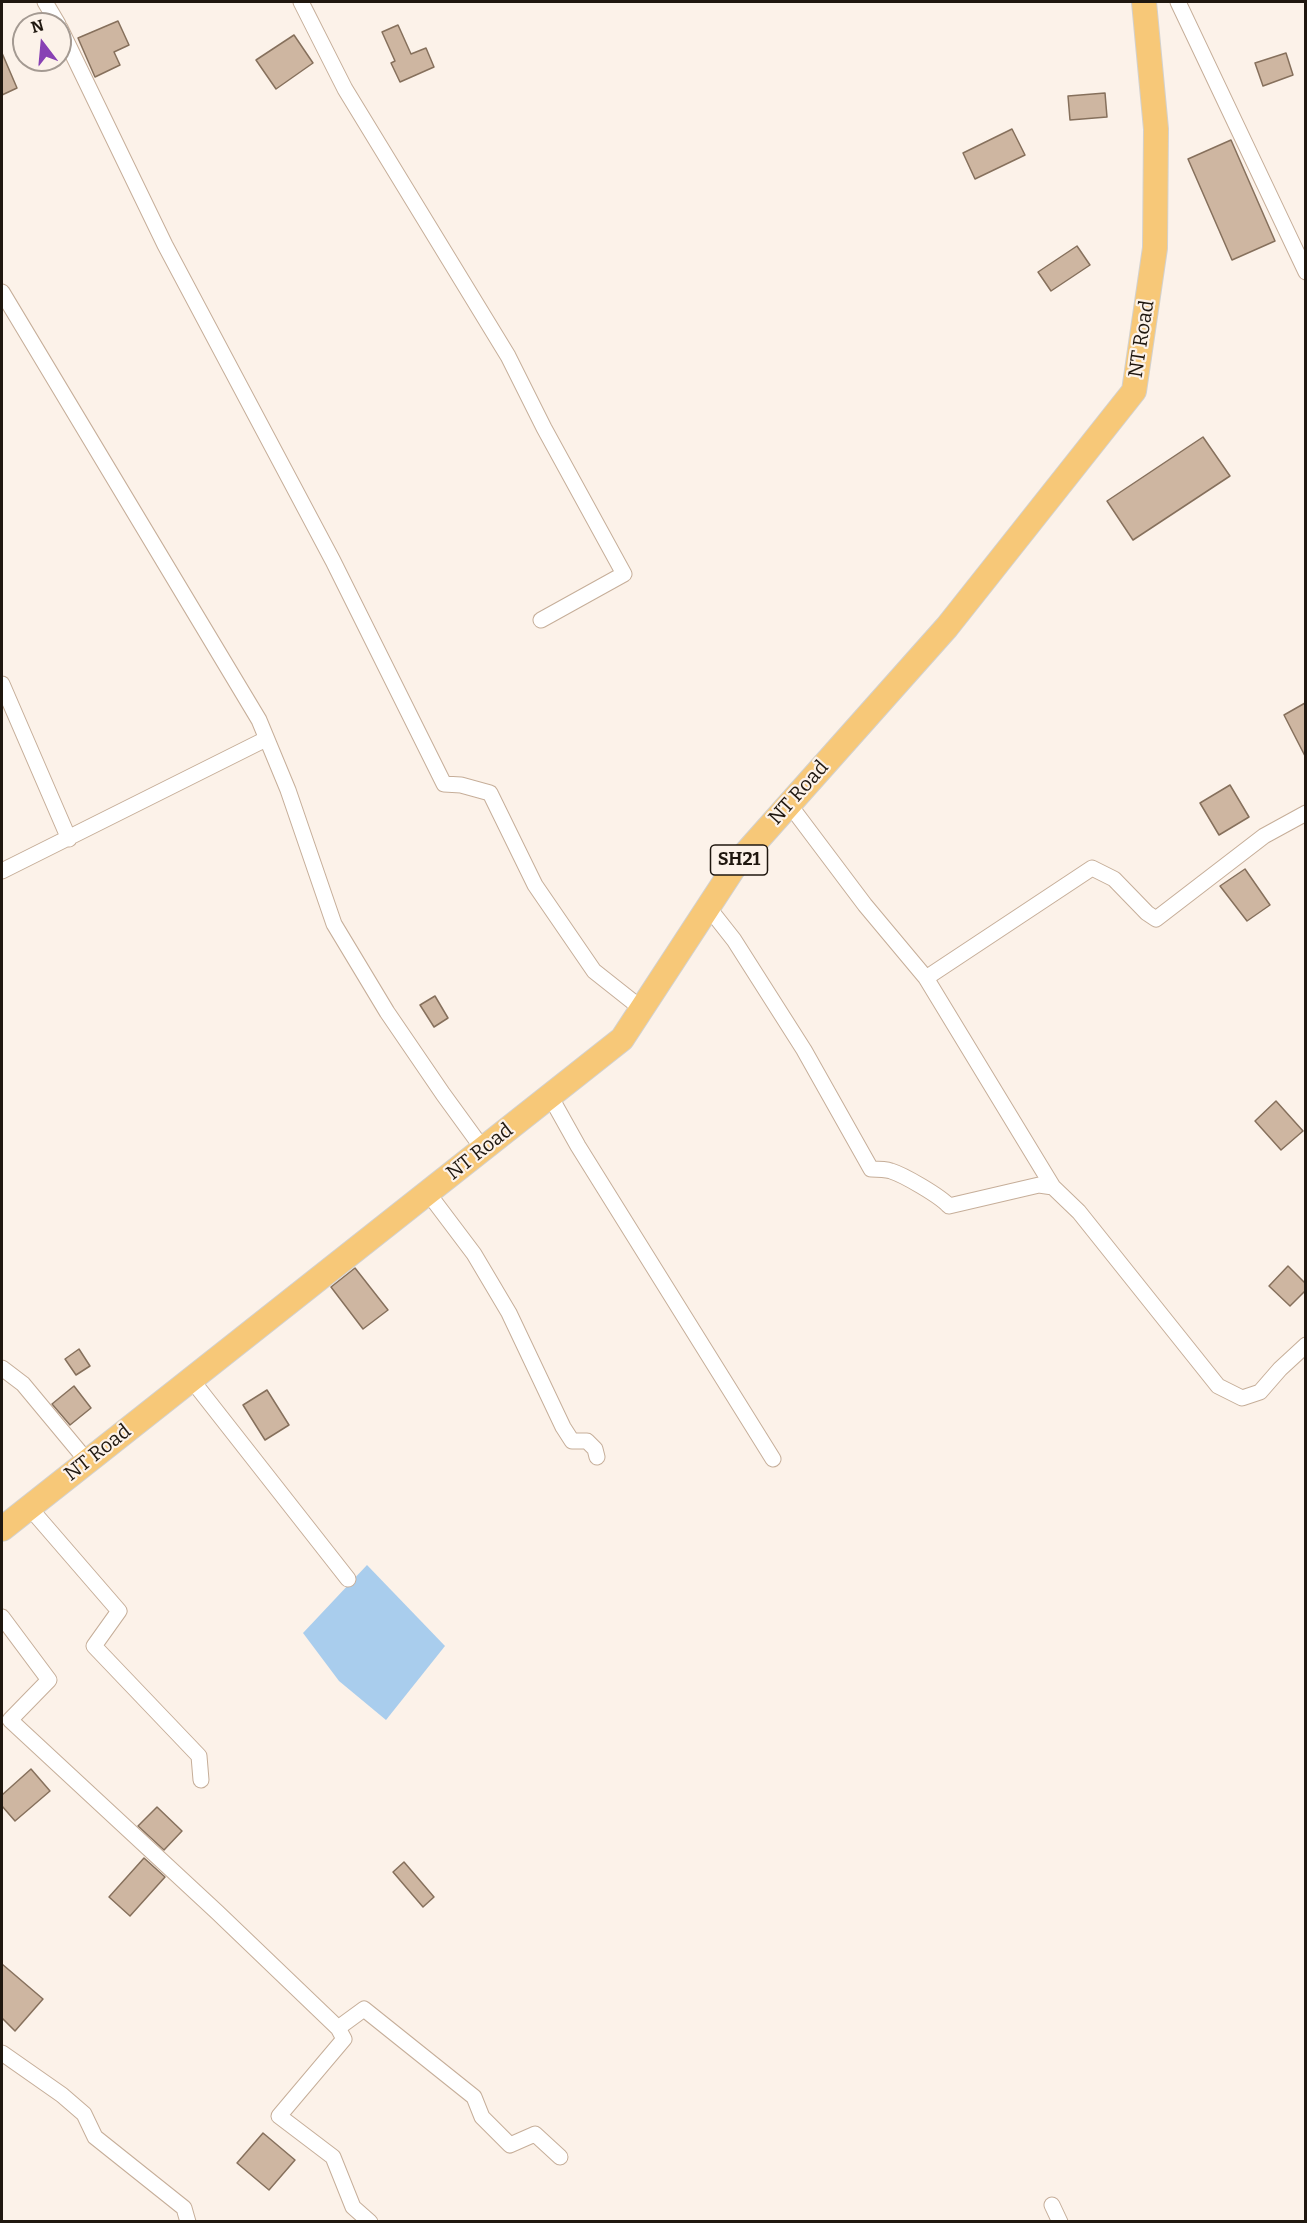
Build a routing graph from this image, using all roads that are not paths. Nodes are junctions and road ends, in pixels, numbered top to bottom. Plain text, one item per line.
1 (301, 2) edge
2 (1144, 2) edge
3 (1178, 2) edge
4 (72, 53) edge
5 (1305, 272) edge
6 (2, 292) edge
7 (541, 620) dead end
8 (2, 684) edge
9 (266, 739) junction
10 (789, 804) junction
11 (1305, 813) edge
12 (69, 839) junction
13 (2, 871) edge
14 (708, 907) junction
15 (926, 978) junction
16 (642, 1009) junction
17 (550, 1096) junction
18 (483, 1149) junction
19 (1053, 1187) junction
20 (428, 1193) junction
21 (1305, 1345) edge
22 (2, 1368) edge
23 (191, 1379) junction
24 (597, 1457) dead end
25 (773, 1459) dead end
26 (87, 1461) junction
27 (29, 1507) junction
28 (2, 1529) edge
29 (348, 1580) dead end
30 (2, 1617) edge
31 (201, 1780) dead end
32 (338, 2028) junction
33 (2, 2053) edge
34 (560, 2157) dead end
35 (1052, 2205) dead end
36 (188, 2222) edge
37 (370, 2222) edge
38 (1060, 2222) edge

1 - 7 street
2 - 10 main road, NT Road / SH21
3 - 5 street
4 - 16 street
6 - 9 street
8 - 12 street
9 - 12 street
9 - 18 street
10 - 14 main road, NT Road / SH21
10 - 15 street
11 - 15 street
12 - 13 street
14 - 16 main road, NT Road / SH21
14 - 19 street
15 - 19 street
16 - 17 main road, NT Road / SH21
17 - 18 main road, NT Road / SH21
17 - 25 street
18 - 20 main road, NT Road / SH21
19 - 21 street
20 - 23 main road, NT Road / SH21
20 - 24 street
22 - 26 street
23 - 26 main road, NT Road / SH21
23 - 29 street
26 - 27 main road, NT Road / SH21
27 - 28 main road, NT Road / SH21
27 - 31 street
30 - 32 street
32 - 34 street
32 - 37 street
33 - 36 street
35 - 38 street

